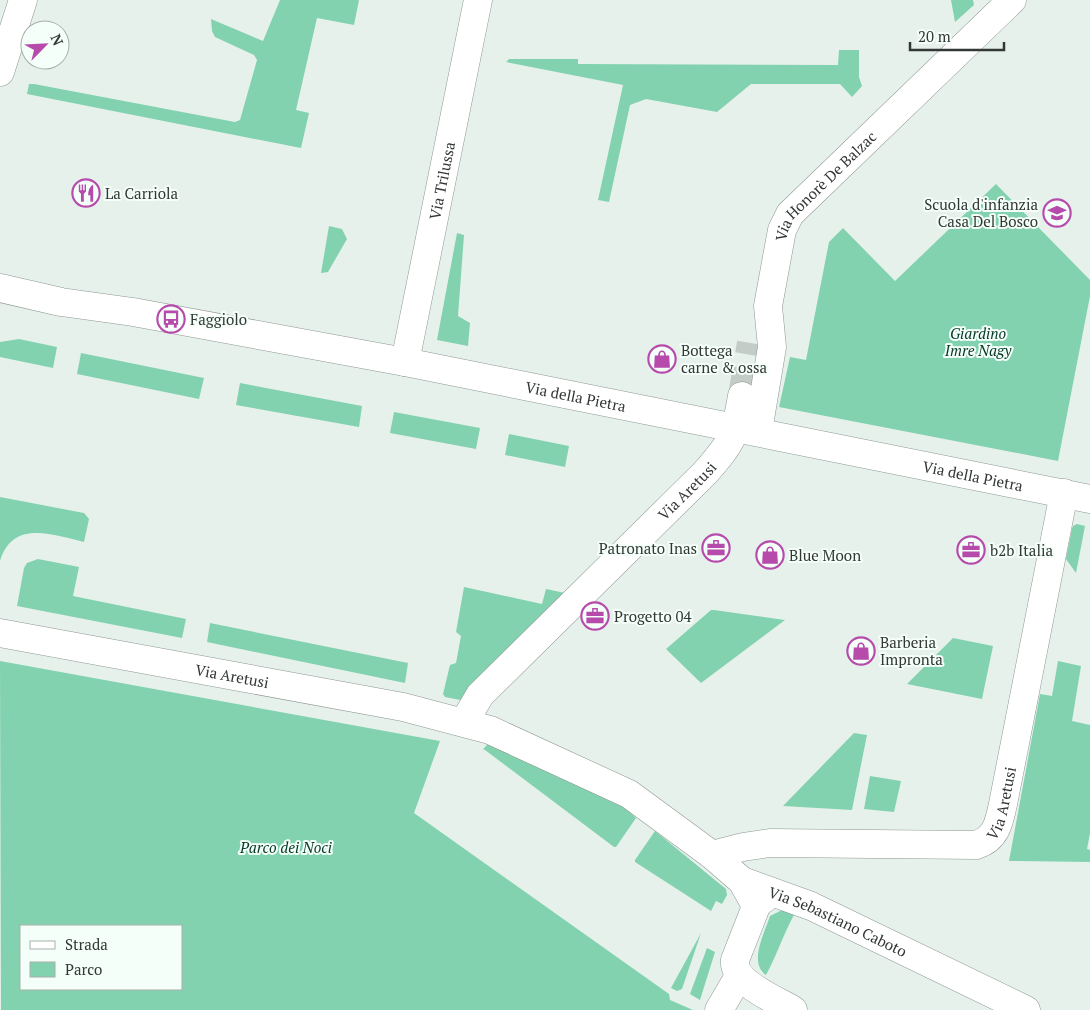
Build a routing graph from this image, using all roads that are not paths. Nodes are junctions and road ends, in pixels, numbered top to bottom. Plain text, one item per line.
1 (23, 0) edge
2 (478, 0) edge
3 (1012, 0) edge
4 (0, 72) edge
5 (0, 288) edge
6 (61, 302) junction
7 (768, 306) junction
8 (0, 308) edge
9 (751, 343) tunnel mouth
10 (405, 362) junction
11 (742, 396) tunnel mouth
12 (747, 429) junction
13 (1064, 493) junction
14 (1090, 499) edge
15 (0, 633) edge
16 (464, 722) junction
17 (712, 855) junction
18 (764, 900) junction
19 (739, 976) junction
20 (719, 1010) edge
21 (793, 1010) edge
22 (1026, 1010) edge

1 - 4 street
2 - 10 street, Via Trilussa
3 - 7 street, Via Honorè De Balzac
5 - 6 street, Via della Pietra
6 - 8 street, Via della Pietra
6 - 10 street, Via della Pietra
7 - 9 street
7 - 12 street, Via Honorè De Balzac
10 - 12 street, Via della Pietra
11 - 12 street
12 - 13 street, Via della Pietra
12 - 16 street, Via Aretusi
13 - 14 street, Via della Pietra
13 - 17 street, Via Aretusi
15 - 16 street, Via Aretusi
16 - 17 street, Via Aretusi
17 - 18 street, Via Aretusi
18 - 19 street, Via Sebastiano Caboto
18 - 22 street, Via Sebastiano Caboto
19 - 20 street
19 - 21 street

